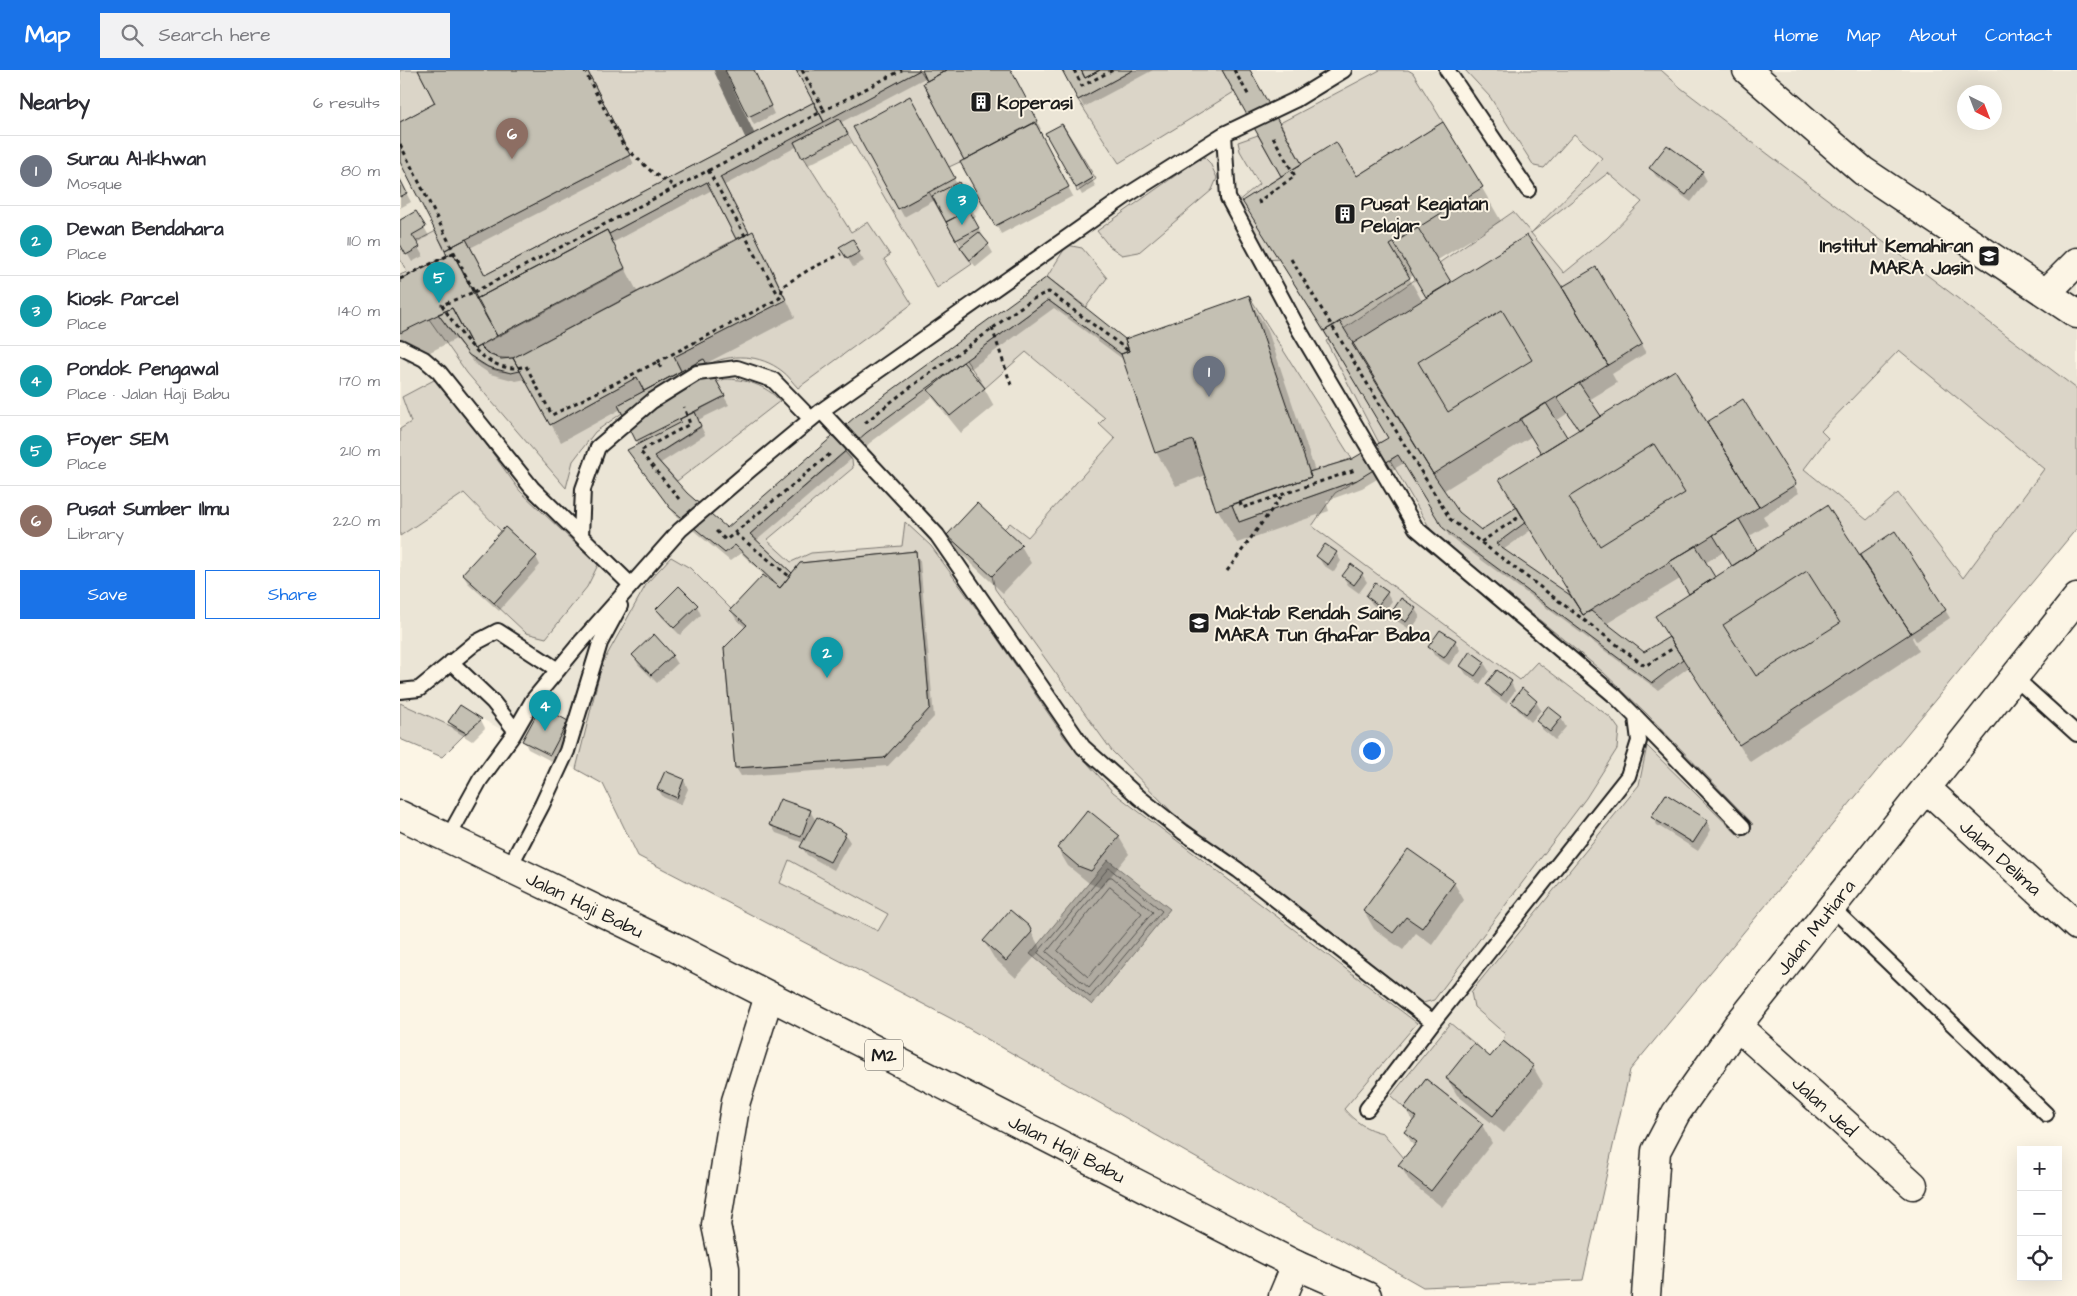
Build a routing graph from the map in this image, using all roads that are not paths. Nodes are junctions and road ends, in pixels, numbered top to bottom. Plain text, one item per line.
1 (1344, 70) edge
2 (1447, 70) edge
3 (1748, 70) edge
4 (1326, 75) edge
5 (1224, 134) junction
6 (1528, 190) dead end
7 (2077, 262) edge
8 (2046, 293) junction
9 (2077, 314) edge
10 (400, 347) edge
11 (816, 415) junction
12 (581, 536) junction
13 (631, 585) junction
14 (2077, 598) edge
15 (451, 662) junction
16 (558, 670) junction
17 (2014, 677) junction
18 (400, 691) edge
19 (1636, 717) junction
20 (516, 730) junction
21 (2077, 734) edge
22 (1926, 788) junction
23 (400, 815) edge
24 (1742, 827) dead end
25 (448, 838) junction
26 (509, 868) junction
27 (1831, 907) junction
28 (2077, 926) edge
29 (769, 996) junction
30 (1433, 1022) junction
31 (1737, 1026) junction
32 (1367, 1109) dead end
33 (2046, 1114) dead end
34 (1913, 1185) dead end
35 (1296, 1265) junction
36 (725, 1296) edge
37 (1283, 1296) edge
38 (1367, 1296) edge
39 (1646, 1296) edge

1 - 4 lane
2 - 6 lane
3 - 8 street
4 - 5 lane
5 - 11 lane
5 - 19 lane
7 - 8 street
8 - 9 street
10 - 12 lane
11 - 12 lane
11 - 13 lane
11 - 30 lane
12 - 13 lane
13 - 16 lane
13 - 26 lane
14 - 17 street, Jalan Mutiara
15 - 16 lane
15 - 18 lane
15 - 20 lane
16 - 20 lane
17 - 21 lane
17 - 22 street, Jalan Mutiara
19 - 24 lane
19 - 30 lane
20 - 25 lane
22 - 27 street, Jalan Mutiara
22 - 28 street, Jalan Delima
23 - 25 street, Jalan Haji Babu / M2
25 - 26 street, Jalan Haji Babu / M2
26 - 29 street, Jalan Haji Babu / M2
27 - 31 street, Jalan Mutiara
27 - 33 lane
29 - 35 street, Jalan Haji Babu / M2
29 - 36 street
30 - 32 lane
31 - 34 street, Jalan Jed
31 - 39 street, Jalan Mutiara
35 - 37 street
35 - 38 street, Jalan Haji Babu / M2

